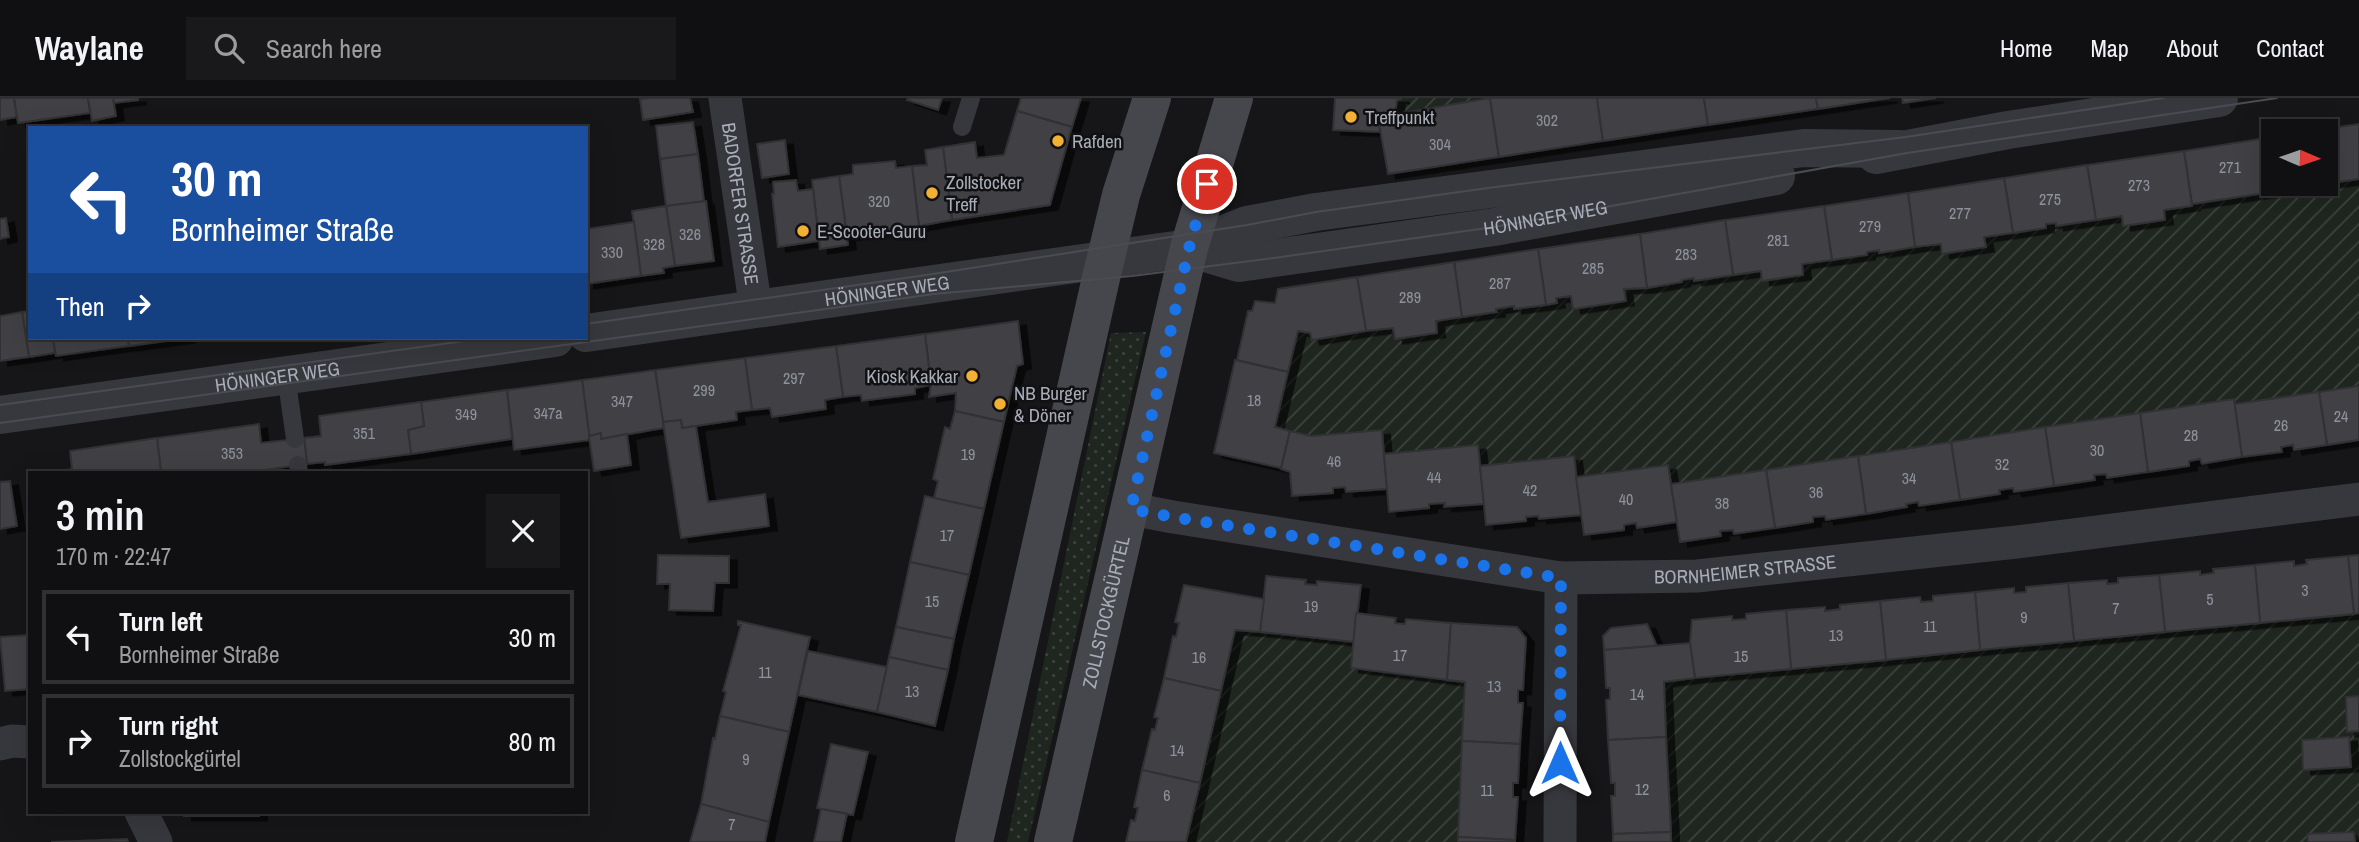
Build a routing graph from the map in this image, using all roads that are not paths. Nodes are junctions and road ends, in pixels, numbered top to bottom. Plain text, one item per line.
1 (725, 98) edge
2 (971, 98) edge
3 (1152, 98) edge
4 (1234, 98) edge
5 (2220, 98) edge
6 (962, 127) dead end
7 (1189, 248) junction
8 (1105, 261) junction
9 (756, 310) junction
10 (588, 333) edge
11 (540, 340) edge
12 (286, 375) junction
13 (0, 415) edge
14 (295, 439) dead end
15 (2359, 499) edge
16 (1131, 509) junction
17 (1561, 578) junction
18 (28, 741) edge
19 (0, 744) edge
20 (142, 814) edge
21 (156, 842) edge
22 (974, 842) edge
23 (1053, 842) edge
24 (1560, 842) edge

1 - 9 street, BADORFER STRASSE
2 - 6 lane
3 - 8 main road
4 - 7 main road, ZOLLSTOCKGÜRTEL
5 - 7 street, HÖNINGER WEG
7 - 8 street, HÖNINGER WEG
7 - 16 main road, ZOLLSTOCKGÜRTEL
8 - 9 street, HÖNINGER WEG
8 - 22 main road
9 - 10 street, HÖNINGER WEG
11 - 12 street, HÖNINGER WEG
12 - 13 street, HÖNINGER WEG
12 - 14 lane
15 - 17 street, BORNHEIMER STRASSE
16 - 17 street, BORNHEIMER STRASSE
16 - 23 main road, ZOLLSTOCKGÜRTEL
17 - 24 street
18 - 19 street
20 - 21 street

